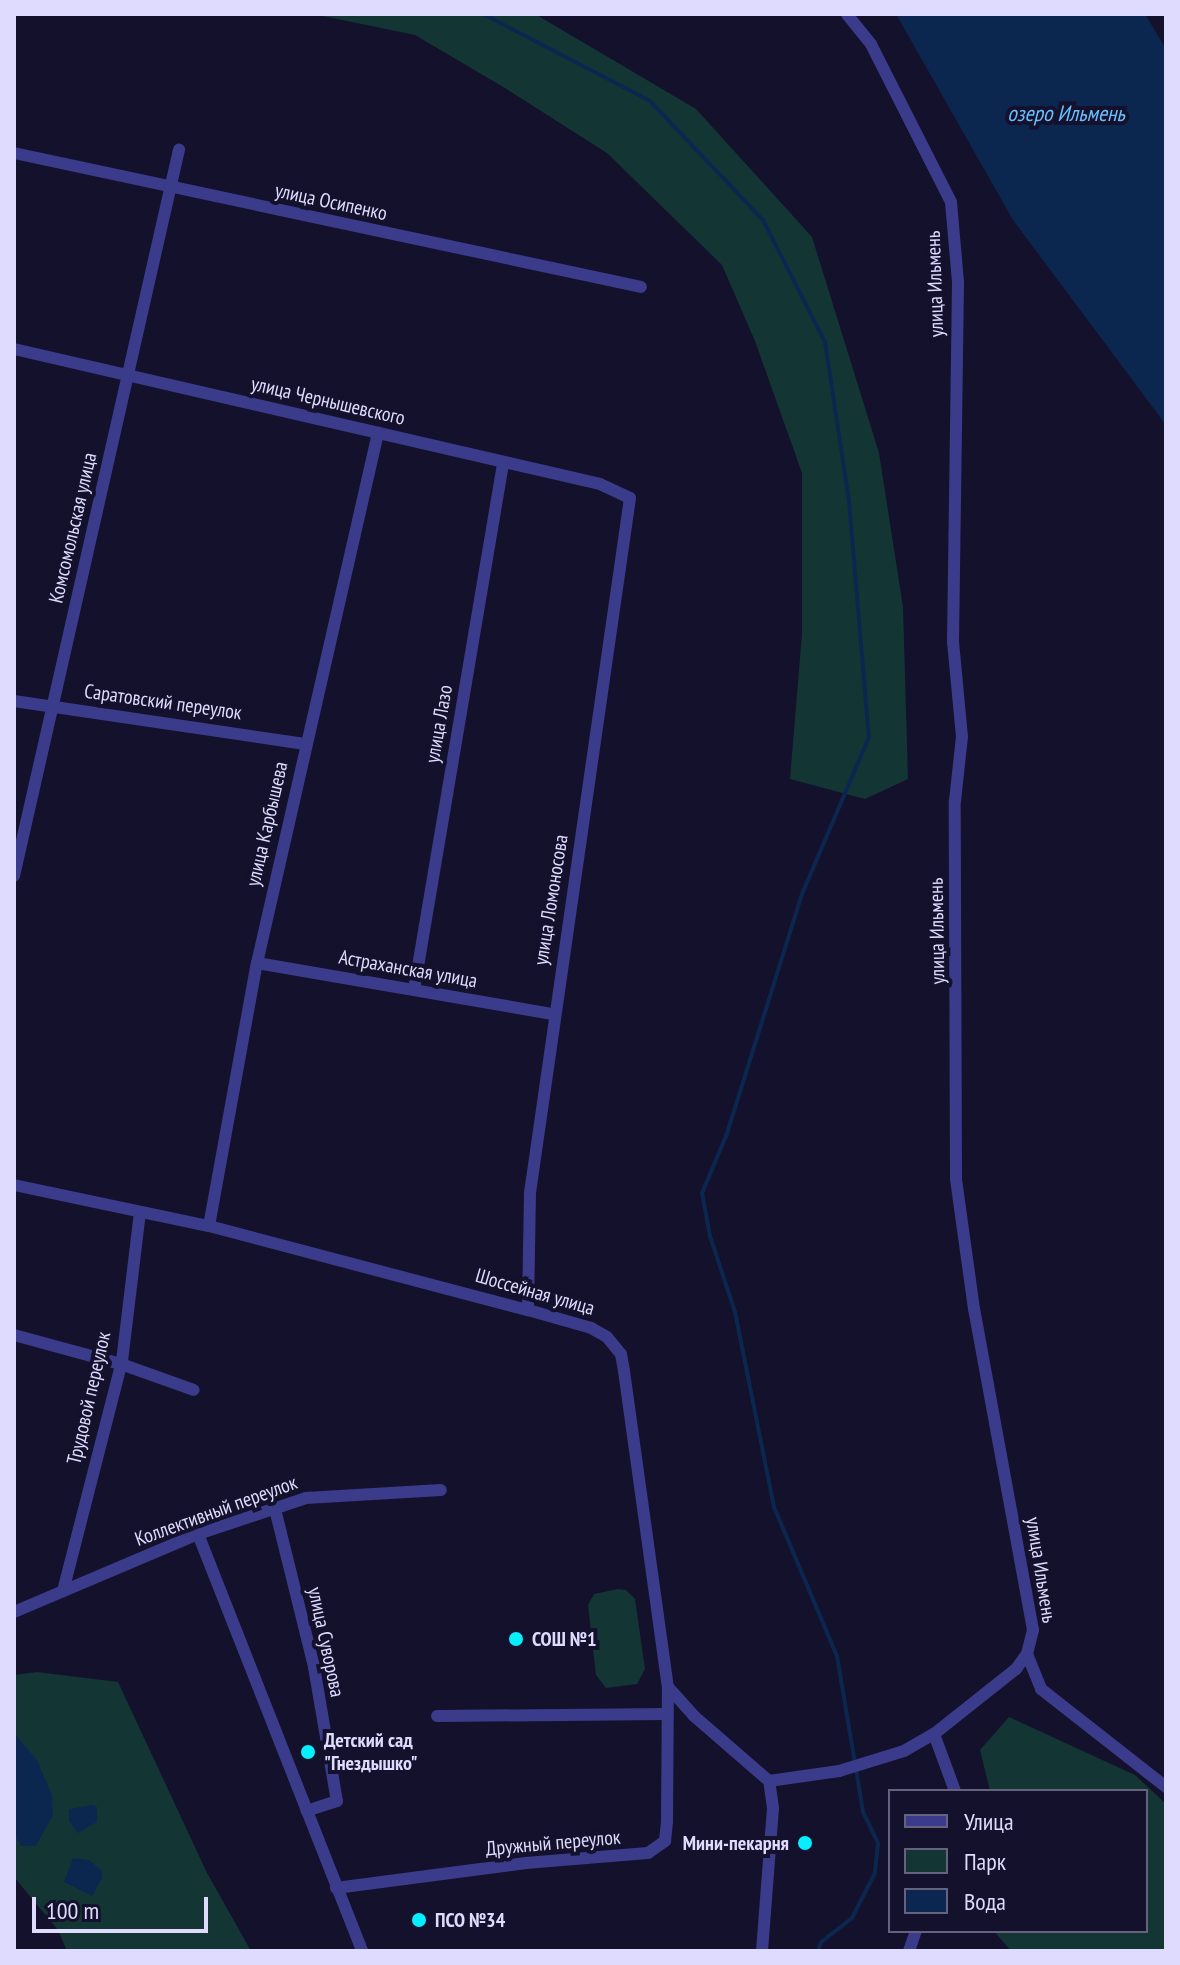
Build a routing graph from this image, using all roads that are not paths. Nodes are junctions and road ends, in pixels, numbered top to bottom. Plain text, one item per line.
1 (847, 14) edge
2 (179, 150) dead end
3 (14, 153) edge
4 (170, 188) junction
5 (641, 287) dead end
6 (14, 349) edge
7 (130, 375) junction
8 (378, 433) junction
9 (503, 464) junction
10 (630, 498) joint
11 (14, 701) edge
12 (54, 707) junction
13 (305, 744) junction
14 (14, 876) edge
15 (257, 963) junction
16 (414, 990) junction
17 (553, 1014) junction
18 (14, 1185) edge
19 (140, 1212) junction
20 (209, 1226) junction
21 (528, 1310) junction
22 (14, 1335) edge
23 (121, 1364) junction
24 (194, 1390) dead end
25 (441, 1490) dead end
26 (275, 1509) junction
27 (198, 1534) junction
28 (63, 1591) junction
29 (14, 1612) edge
30 (1027, 1654) junction
31 (668, 1687) junction
32 (667, 1714) junction
33 (437, 1716) dead end
34 (934, 1734) junction
35 (769, 1781) junction
36 (1166, 1787) edge
37 (954, 1789) edge
38 (307, 1811) junction
39 (336, 1888) junction
40 (362, 1951) edge
41 (762, 1951) edge

1 - 30 street, улица Ильмень
2 - 4 street, Комсомольская улица
3 - 4 street, улица Осипенко
4 - 5 street, улица Осипенко
4 - 7 street, Комсомольская улица
6 - 7 street, улица Чернышевского
7 - 8 street, улица Чернышевского
7 - 12 street, Комсомольская улица
8 - 9 street, улица Чернышевского
8 - 13 street, улица Карбышева
9 - 10 street, улица Чернышевского
9 - 16 street, улица Лазо
10 - 17 street, улица Ломоносова
11 - 12 street, Саратовский переулок
12 - 13 street, Саратовский переулок
12 - 14 street, Комсомольская улица
13 - 15 street, улица Карбышева
15 - 16 street, Астраханская улица
15 - 20 street, улица Карбышева
16 - 17 street, Астраханская улица
17 - 21 street, улица Ломоносова
18 - 19 street, Шоссейная улица
19 - 20 street, Шоссейная улица
19 - 23 street, Трудовой переулок
20 - 21 street, Шоссейная улица
21 - 31 street, Шоссейная улица
22 - 23 street
23 - 24 street
23 - 28 street, Трудовой переулок
25 - 26 street, Коллективный переулок
26 - 27 street, Коллективный переулок
26 - 38 street, улица Суворова
27 - 28 street, Коллективный переулок
27 - 38 street
28 - 29 street, Коллективный переулок
30 - 34 street
30 - 36 street, улица Ильмень
31 - 32 street, Дружный переулок
31 - 35 street
32 - 33 street
32 - 39 street, Дружный переулок
34 - 35 street
34 - 37 street
35 - 41 street
38 - 39 street
39 - 40 street

